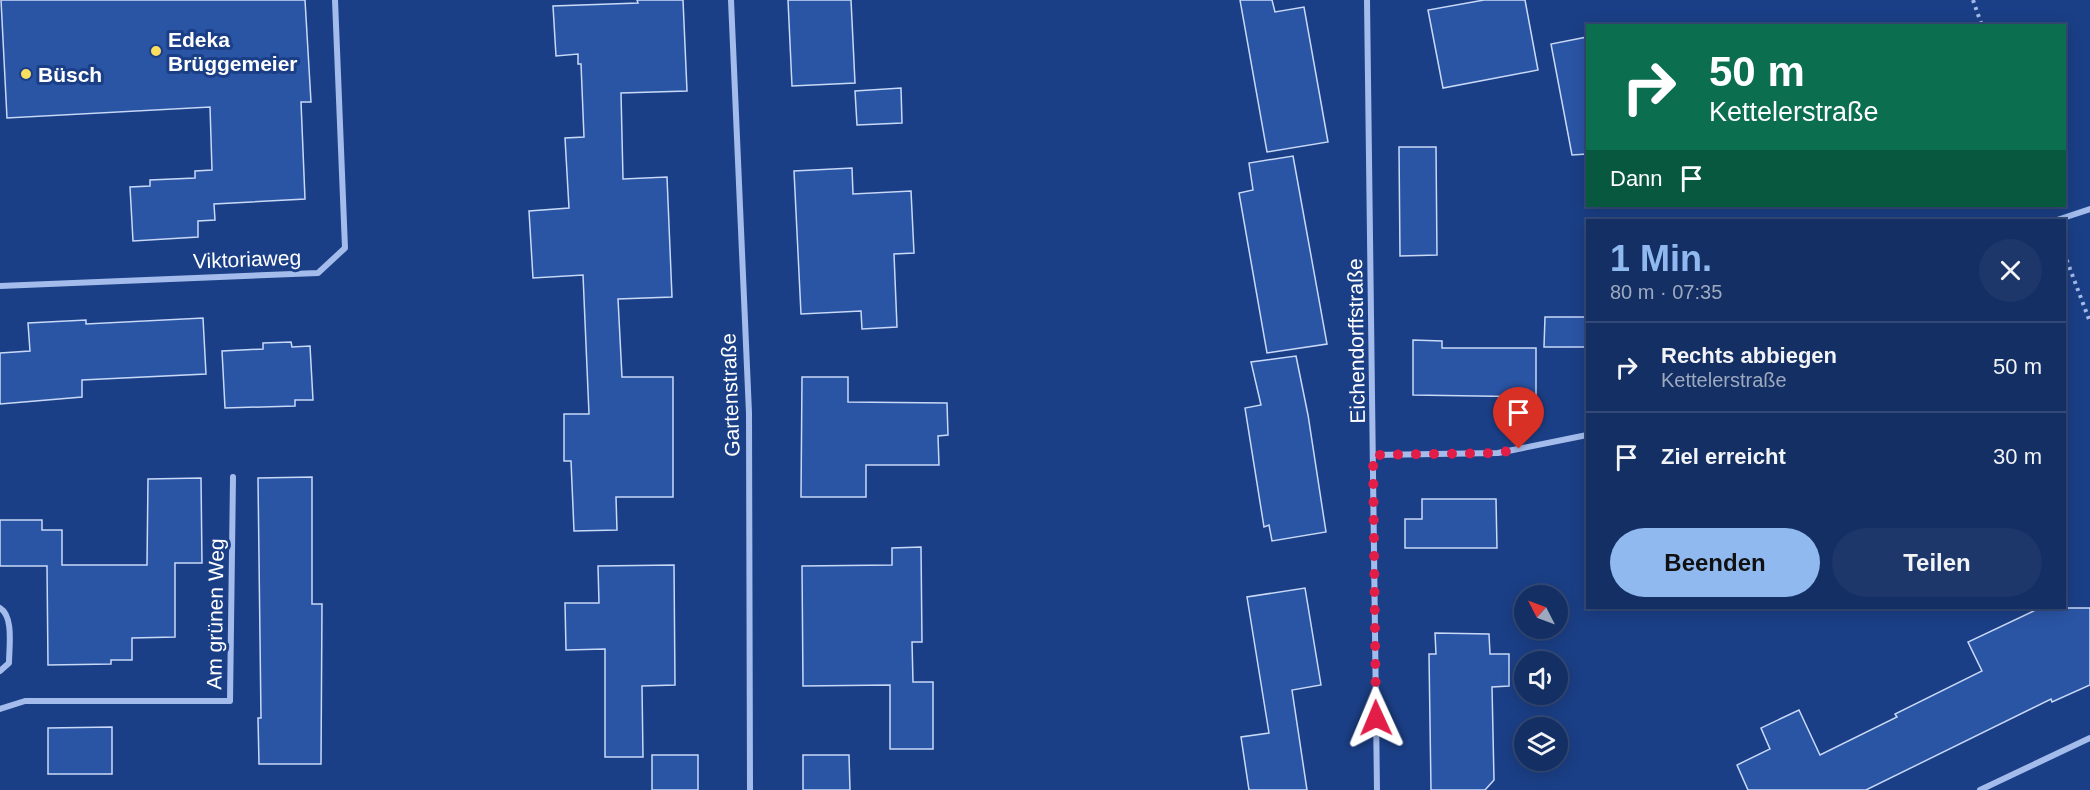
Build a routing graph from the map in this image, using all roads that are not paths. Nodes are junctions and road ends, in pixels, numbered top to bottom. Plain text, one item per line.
1 (335, 0) edge
2 (731, 0) edge
3 (1367, 0) edge
4 (2090, 208) edge
5 (2059, 219) edge
6 (0, 286) edge
7 (1586, 435) edge
8 (1373, 455) junction
9 (233, 477) dead end
10 (0, 608) edge
11 (0, 671) edge
12 (0, 710) edge
13 (2090, 738) edge
14 (750, 790) edge
15 (1377, 790) edge
16 (1980, 790) edge

1 - 6 street, Viktoriaweg
2 - 14 street, Gartenstraße
3 - 8 street, Eichendorffstraße
4 - 5 street
7 - 8 street
8 - 15 street, Eichendorffstraße
9 - 12 street, Am grünen Weg
10 - 11 street
13 - 16 street

